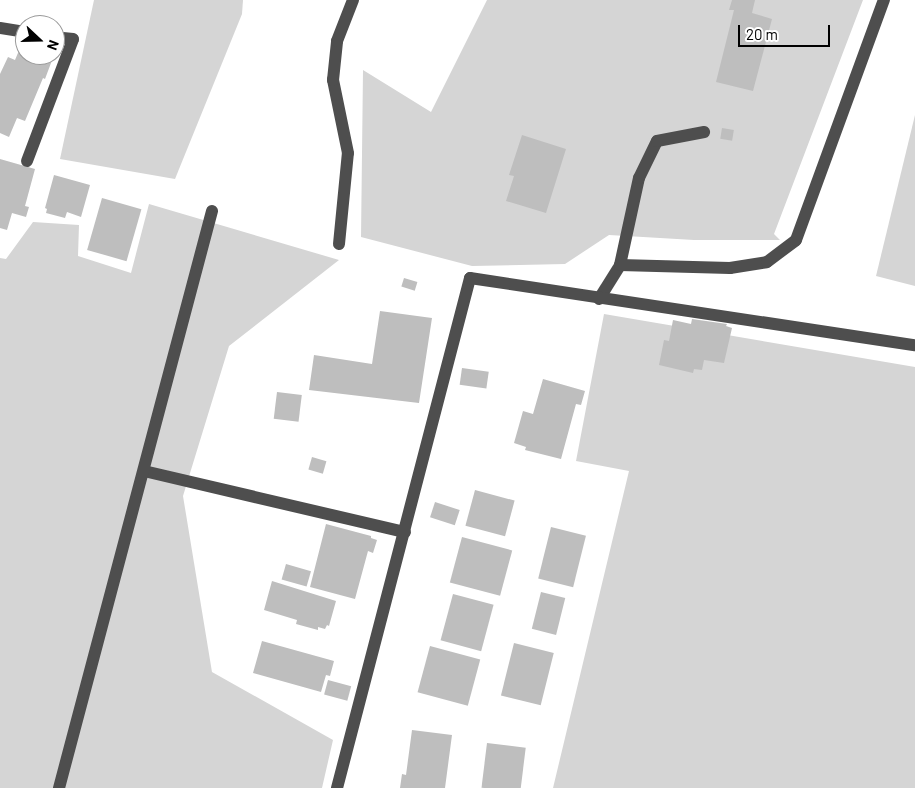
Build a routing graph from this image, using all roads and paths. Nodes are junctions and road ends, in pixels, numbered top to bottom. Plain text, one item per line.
1 (353, 0) edge
2 (884, 0) edge
3 (0, 28) edge
4 (15, 30) edge
5 (65, 38) edge
6 (65, 60) edge
7 (63, 65) edge
8 (704, 132) dead end
9 (27, 161) dead end
10 (212, 211) dead end
11 (339, 244) dead end
12 (620, 265) junction
13 (598, 299) junction
14 (915, 345) edge
15 (144, 471) junction
16 (405, 532) junction
17 (59, 788) edge
18 (337, 788) edge

1 - 11 street
2 - 12 street
3 - 4 street
5 - 6 street
7 - 9 street
8 - 12 street
10 - 15 street
12 - 13 street
13 - 14 street
13 - 16 street
15 - 16 street
15 - 17 street
16 - 18 street

